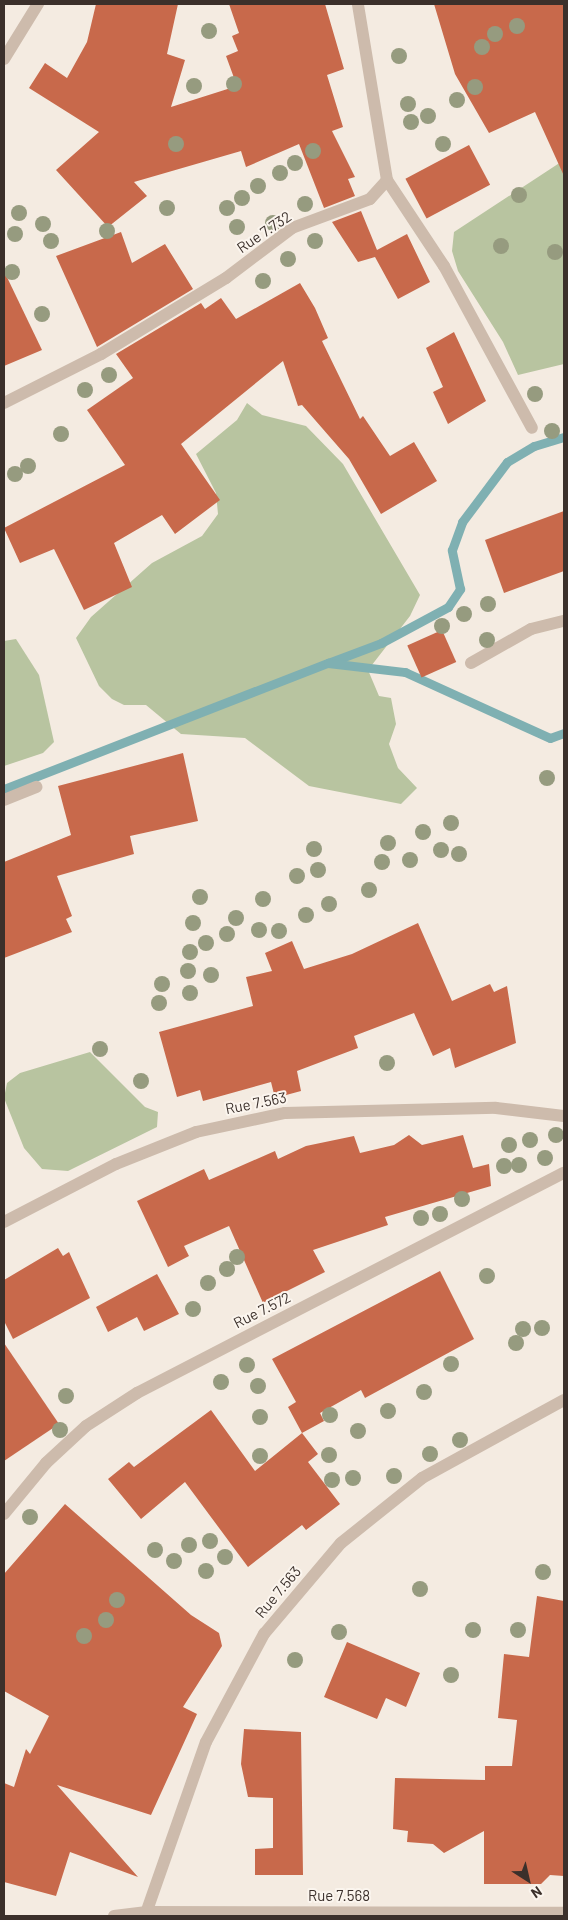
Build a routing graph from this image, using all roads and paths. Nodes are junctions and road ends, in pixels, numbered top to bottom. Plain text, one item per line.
1 (38, 4) edge
2 (358, 4) edge
3 (4, 59) edge
4 (387, 180) junction
5 (4, 403) edge
6 (532, 428) dead end
7 (564, 621) edge
8 (470, 663) dead end
9 (36, 787) dead end
10 (4, 800) edge
11 (564, 1116) edge
12 (564, 1173) edge
13 (4, 1222) edge
14 (564, 1400) edge
15 (4, 1514) edge
16 (564, 1913) edge
17 (145, 1914) edge
18 (410, 1914) edge
19 (114, 1916) edge

1 - 3 street
2 - 4 street
4 - 5 street, Rue 7.732
4 - 6 street
7 - 8 street
9 - 10 street
11 - 13 street, Rue 7.563
12 - 15 street, Rue 7.572
14 - 17 street, Rue 7.563
16 - 18 street, Rue 7.568
17 - 18 street, Rue 7.568
17 - 19 street, Rue 7.568

